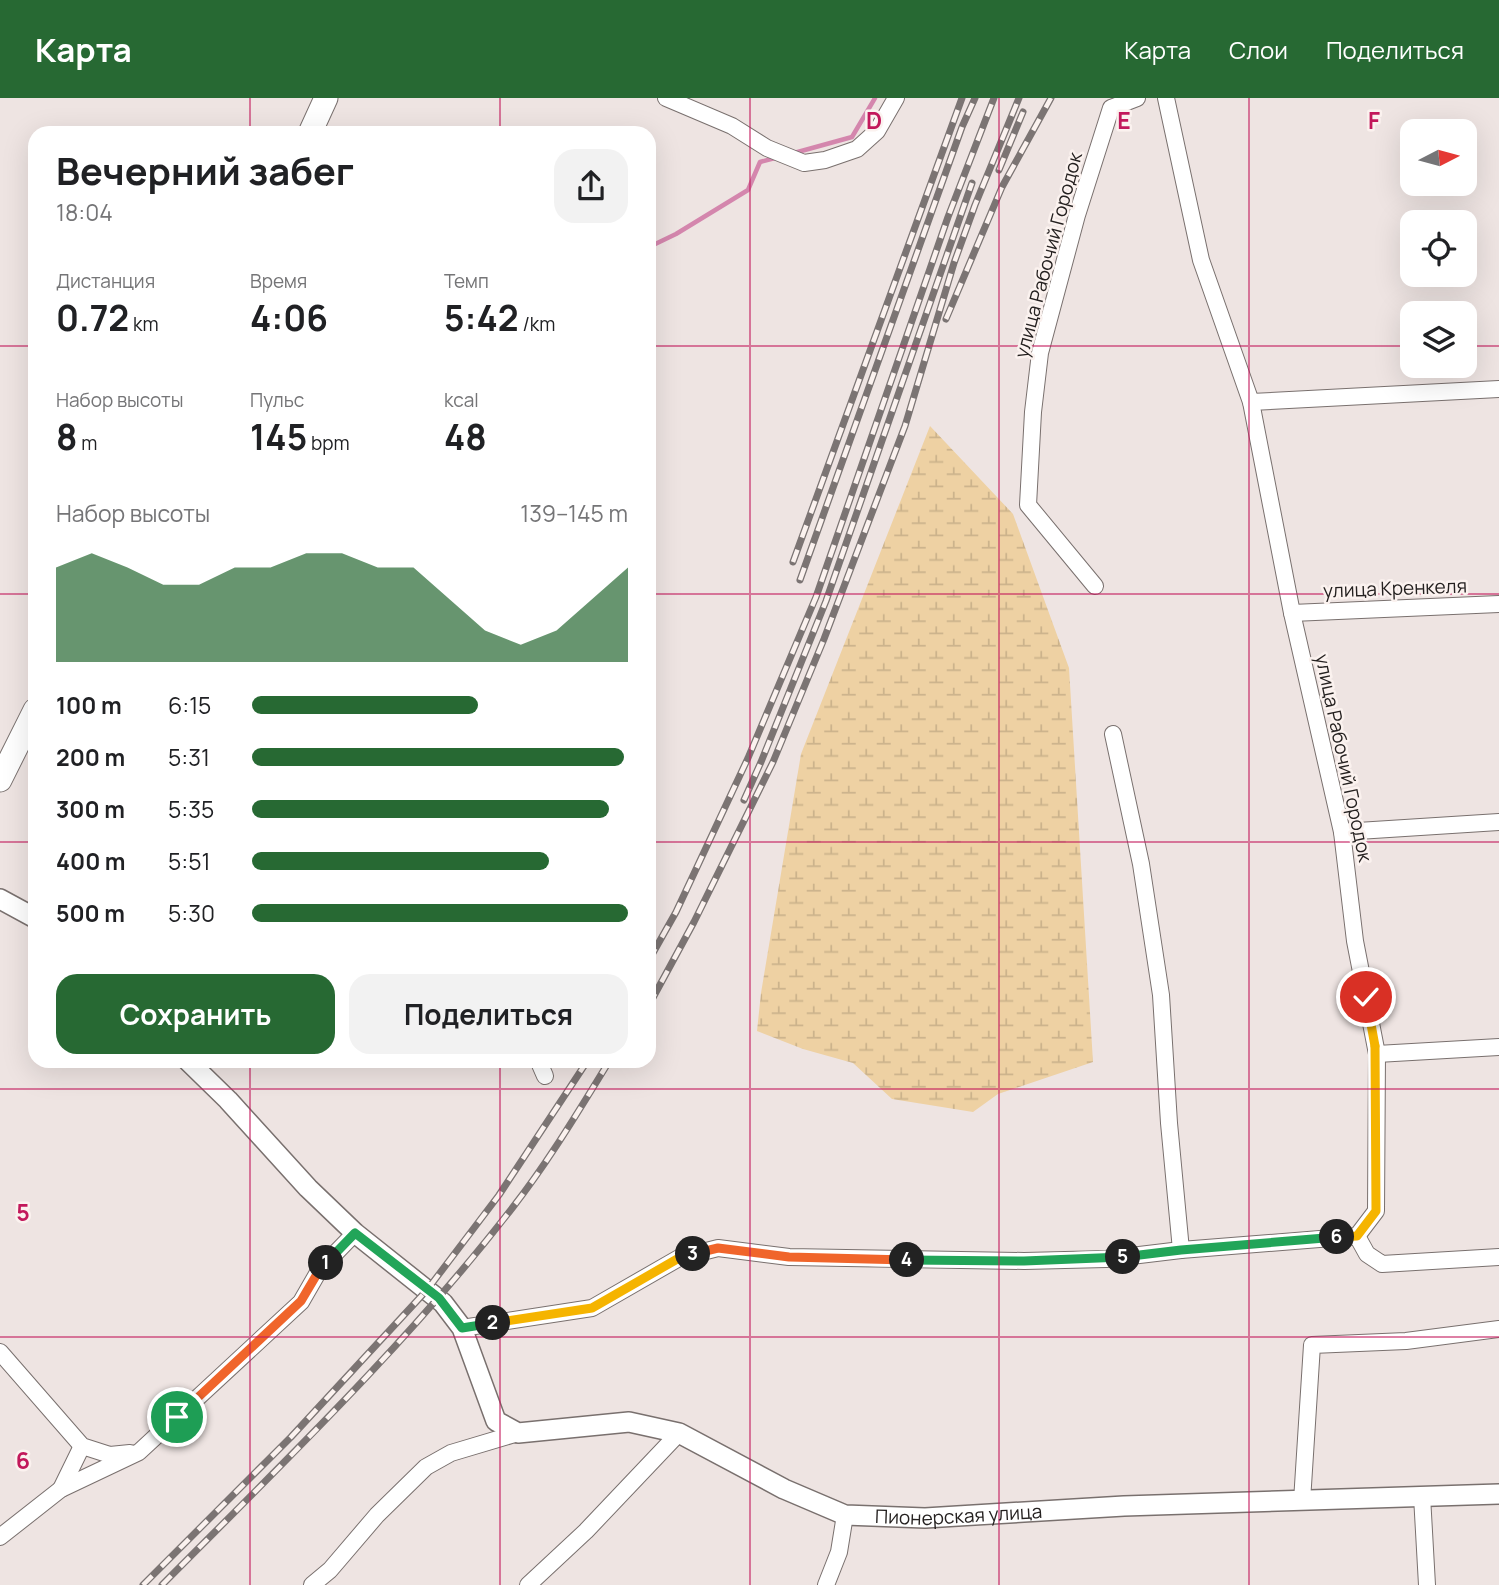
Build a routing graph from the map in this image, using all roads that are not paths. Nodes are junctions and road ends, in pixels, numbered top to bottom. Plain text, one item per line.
1 (326, 98) edge
2 (666, 98) edge
3 (896, 98) edge
4 (1137, 98) edge
5 (1166, 98) edge
6 (313, 126) edge
7 (1499, 389) edge
8 (1251, 402) junction
9 (1095, 586) dead end
10 (1499, 604) edge
11 (1293, 613) junction
12 (28, 724) edge
13 (1113, 734) dead end
14 (0, 780) edge
15 (1499, 822) edge
16 (1342, 832) junction
17 (0, 899) edge
18 (28, 914) edge
19 (1499, 1047) edge
20 (1377, 1054) junction
21 (195, 1068) edge
22 (355, 1233) junction
23 (1357, 1236) junction
24 (1181, 1250) junction
25 (1499, 1257) edge
26 (462, 1328) junction
27 (1499, 1329) edge
28 (0, 1352) edge
29 (518, 1433) junction
30 (680, 1433) junction
31 (82, 1446) junction
32 (139, 1452) junction
33 (61, 1489) junction
34 (1499, 1494) edge
35 (1422, 1496) junction
36 (1302, 1501) junction
37 (845, 1515) junction
38 (0, 1537) edge
39 (312, 1585) edge
40 (528, 1585) edge
41 (826, 1585) edge
42 (1427, 1585) edge

1 - 6 main road
2 - 3 street
4 - 9 street, улица Рабочий Городок
5 - 8 street, улица Рабочий Городок
7 - 8 street
8 - 11 street, улица Рабочий Городок
10 - 11 street, улица Кренкеля
11 - 16 street, улица Рабочий Городок
12 - 14 main road
13 - 24 street
15 - 16 street
16 - 20 street, улица Рабочий Городок
17 - 18 street
19 - 20 street
20 - 23 street, улица Рабочий Городок
21 - 22 street
22 - 26 street
22 - 32 street
23 - 24 street
23 - 25 street
24 - 26 street
26 - 29 street
27 - 36 street
28 - 31 street
29 - 30 street, Пионерская улица
29 - 39 street
30 - 37 street, Пионерская улица
30 - 40 street
31 - 32 street
31 - 33 street
32 - 33 street
33 - 38 street
34 - 35 street, Пионерская улица
35 - 36 street, Пионерская улица
35 - 42 street
36 - 37 street, Пионерская улица
37 - 41 street

